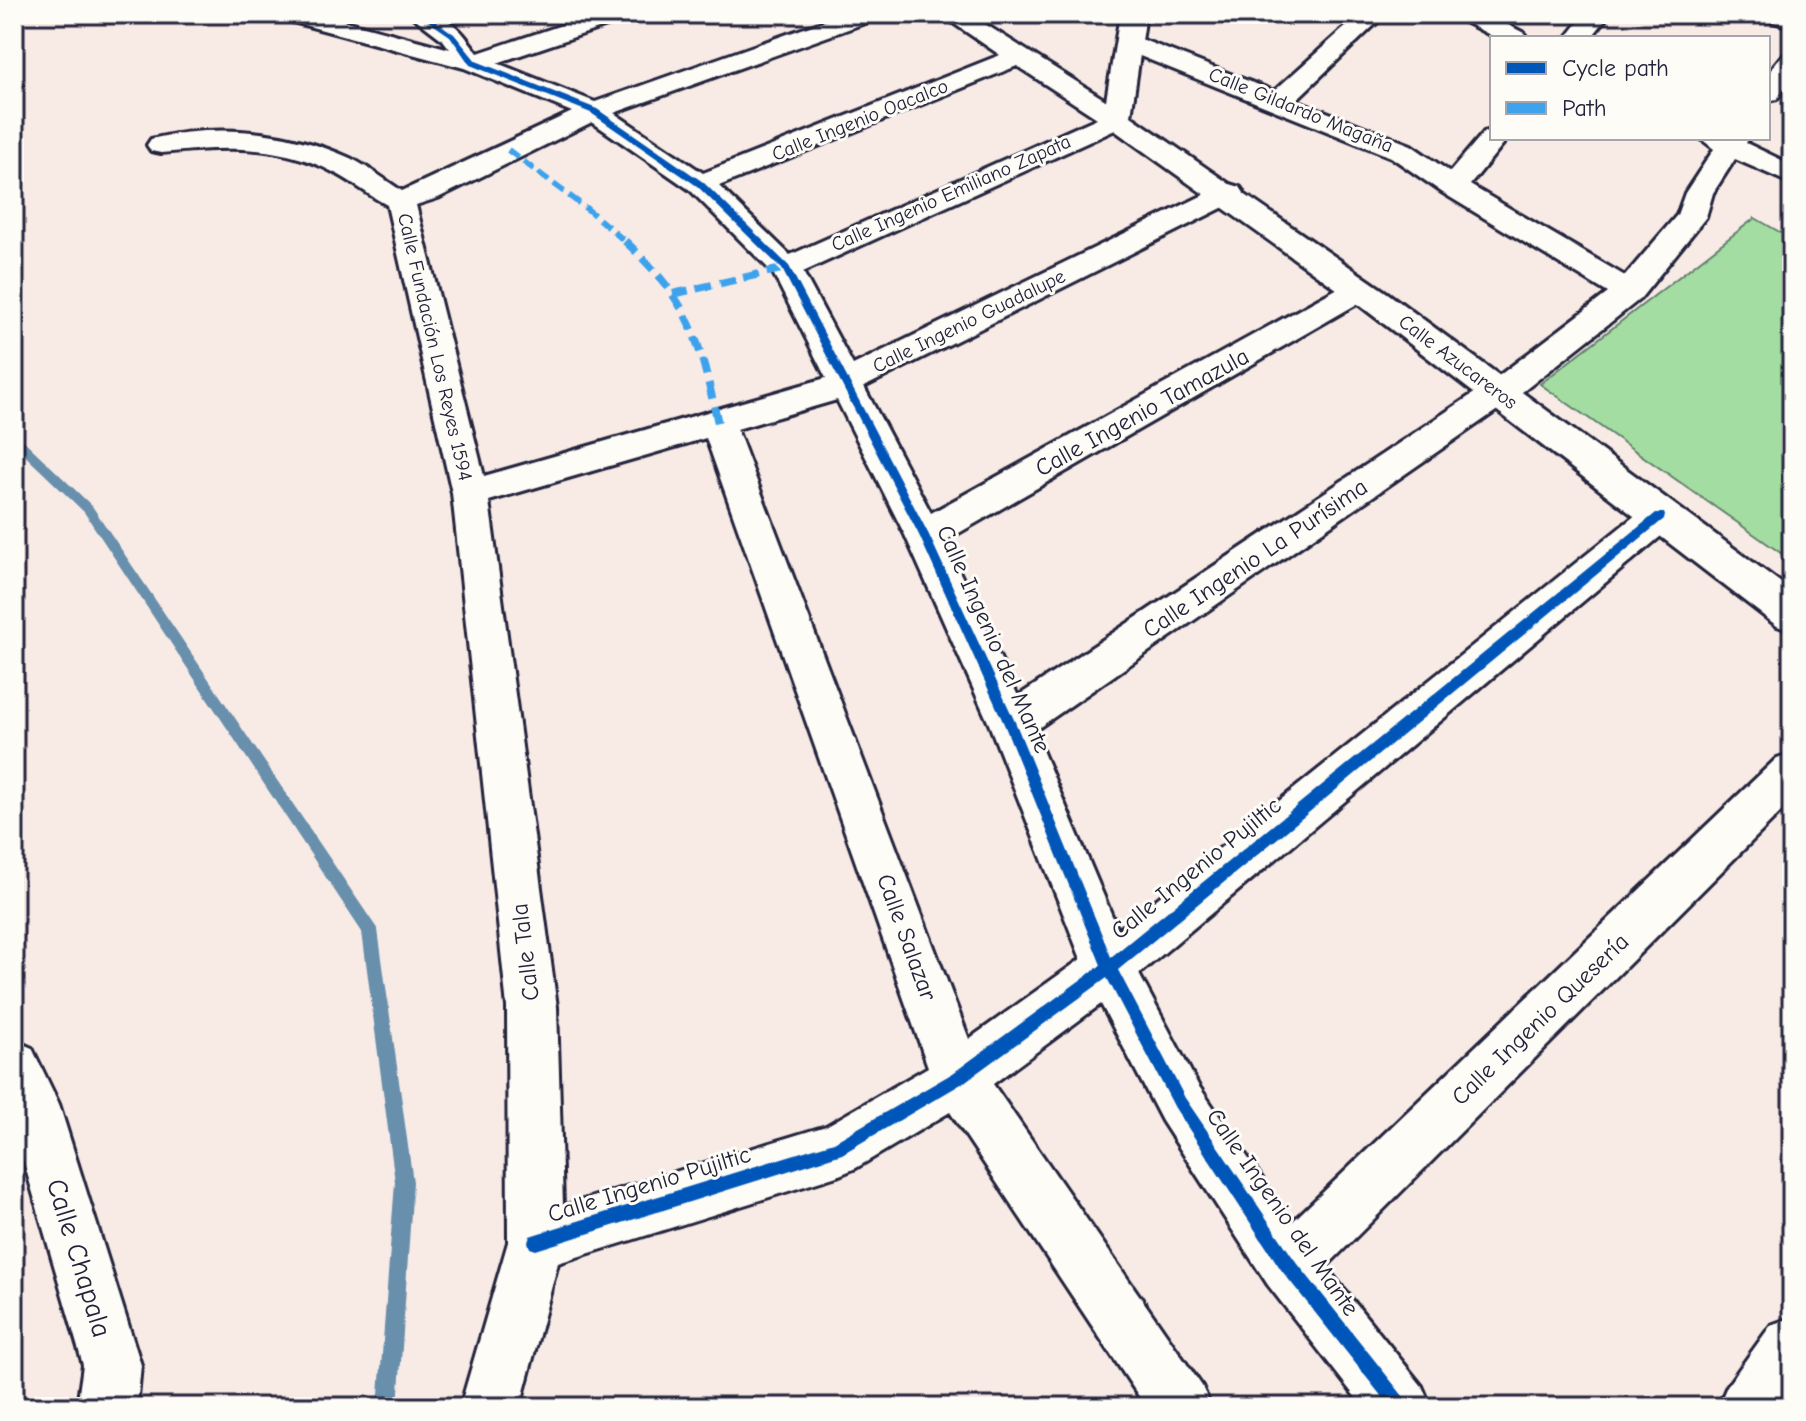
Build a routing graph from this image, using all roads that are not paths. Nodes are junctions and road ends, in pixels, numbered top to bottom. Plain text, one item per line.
1 (291, 14) edge
2 (392, 14) edge
3 (421, 14) edge
4 (619, 14) edge
5 (867, 14) edge
6 (952, 14) edge
7 (1133, 14) edge
8 (1374, 14) edge
9 (1468, 14) edge
10 (1598, 14) edge
11 (1770, 14) edge
12 (1792, 20) edge
13 (363, 33) junction
14 (1511, 36) edge
15 (1580, 36) edge
16 (1129, 43) junction
17 (1020, 56) junction
18 (473, 63) junction
19 (1279, 101) junction
20 (594, 111) junction
21 (1117, 119) junction
22 (1492, 140) edge
23 (1726, 141) edge
24 (161, 145) dead end
25 (1792, 176) edge
26 (700, 184) junction
27 (1453, 187) junction
28 (1230, 193) junction
29 (400, 201) junction
30 (786, 268) junction
31 (1360, 289) junction
32 (1629, 292) junction
33 (847, 382) junction
34 (1500, 392) junction
35 (718, 423) junction
36 (470, 493) junction
37 (1660, 516) junction
38 (924, 535) junction
39 (1792, 614) edge
40 (1010, 724) junction
41 (1792, 772) edge
42 (1109, 968) junction
43 (14, 1066) edge
44 (958, 1078) junction
45 (536, 1242) junction
46 (1288, 1265) junction
47 (1792, 1346) edge
48 (107, 1407) edge
49 (490, 1407) edge
50 (1181, 1407) edge
51 (1401, 1407) edge
52 (1748, 1407) edge

1 - 13 street, Calle Ingenio del Mante
2 - 13 street
3 - 18 street, Calle Ingenio del Mante
4 - 18 street
5 - 20 street
6 - 17 street
7 - 16 street
8 - 19 street
9 - 14 street
10 - 15 street
11 - 12 street
13 - 18 street, Calle Ingenio del Mante
16 - 19 street, Calle Gildardo Magaña
16 - 21 street
17 - 21 street
17 - 26 street, Calle Ingenio Oacalco
18 - 20 street, Calle Ingenio del Mante
19 - 27 street, Calle Gildardo Magaña
20 - 26 street, Calle Ingenio del Mante
20 - 29 street
21 - 28 street, Calle Azucareros
21 - 30 street, Calle Ingenio Emiliano Zapata
22 - 27 street
23 - 25 street
23 - 32 street, Calle Ingenio La Purísima
24 - 29 street
26 - 30 street, Calle Ingenio del Mante
27 - 32 street, Calle Gildardo Magaña
28 - 31 street, Calle Azucareros
28 - 33 street, Calle Ingenio Guadalupe
29 - 36 street, Calle Fundación Los Reyes 1594
30 - 33 street, Calle Ingenio del Mante
31 - 34 street, Calle Azucareros
31 - 38 street, Calle Ingenio Tamazula
32 - 34 street, Calle Ingenio La Purísima
33 - 35 street, Calle Ingenio Guadalupe
33 - 38 street, Calle Ingenio del Mante
34 - 37 street, Calle Azucareros
34 - 40 street, Calle Ingenio La Purísima
35 - 36 street, Calle Ingenio Guadalupe
35 - 44 street, Calle Salazar
36 - 45 street, Calle Tala
37 - 39 street, Calle Azucareros
37 - 42 street, Calle Ingenio Pujiltic
38 - 40 street, Calle Ingenio del Mante
40 - 42 street, Calle Ingenio del Mante
41 - 46 street, Calle Ingenio Quesería
42 - 44 street, Calle Ingenio Pujiltic
42 - 46 street, Calle Ingenio del Mante
43 - 48 street, Calle Chapala
44 - 45 street, Calle Ingenio Pujiltic
44 - 50 street, Calle Salazar
45 - 49 street, Calle Tala
46 - 51 street, Calle Ingenio del Mante
47 - 52 street

